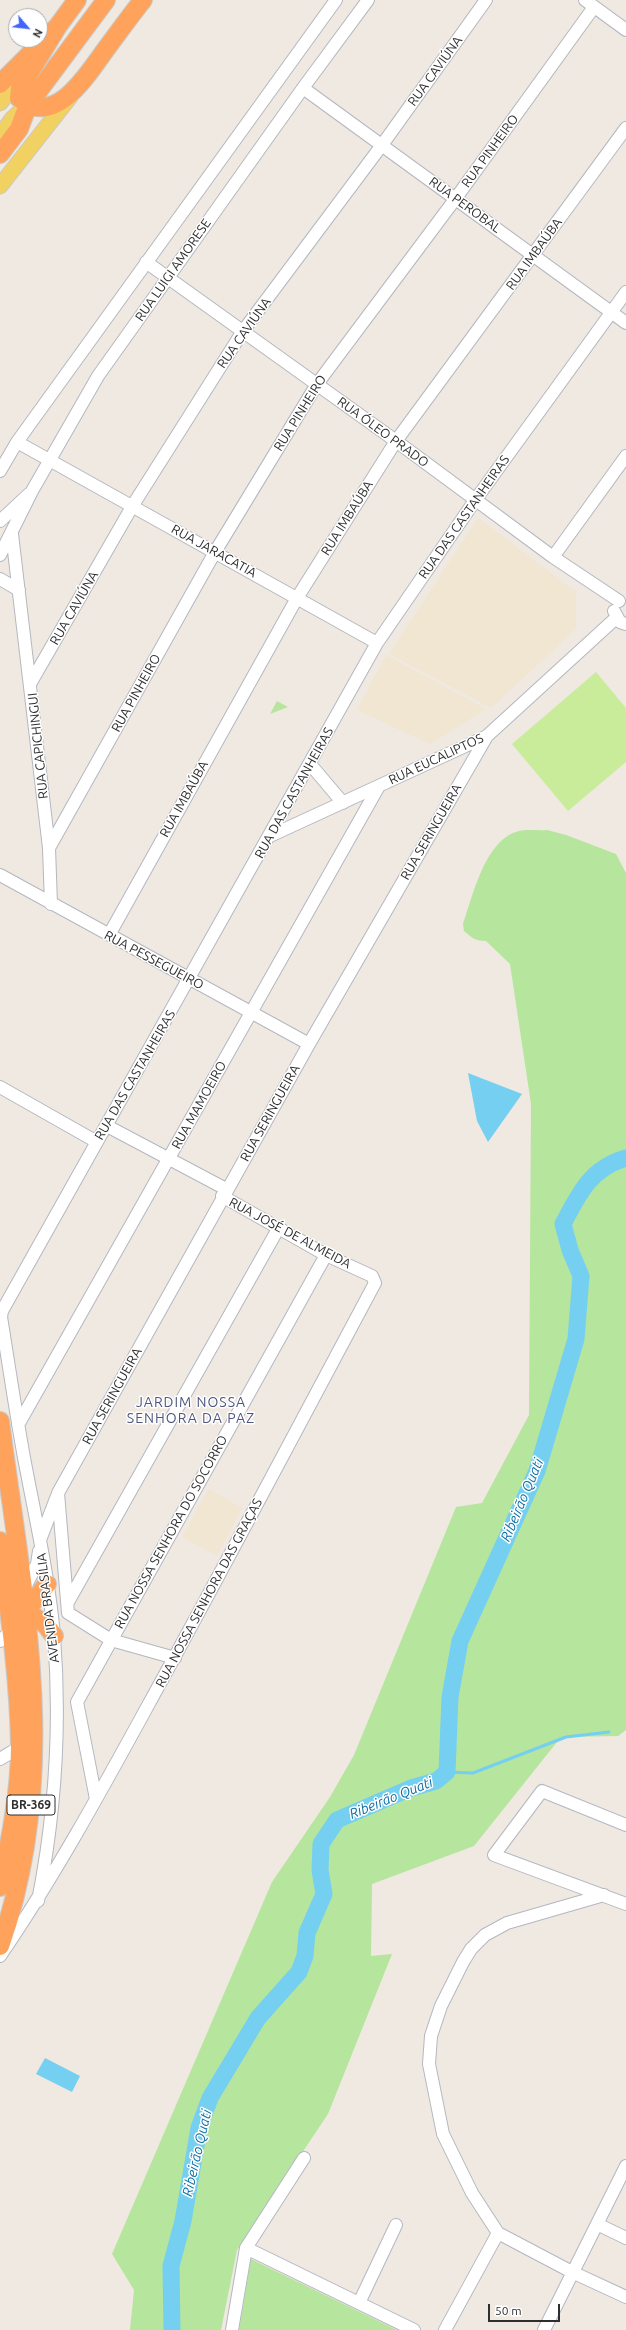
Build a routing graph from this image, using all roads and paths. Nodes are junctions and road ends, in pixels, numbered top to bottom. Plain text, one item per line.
1 (77, 0) edge
2 (106, 0) edge
3 (143, 0) edge
4 (336, 0) edge
5 (357, 0) edge
6 (368, 0) edge
7 (486, 0) edge
8 (590, 3) edge
9 (58, 26) junction
10 (626, 30) edge
11 (330, 51) junction
12 (0, 84) edge
13 (303, 88) junction
14 (74, 92) junction
15 (0, 104) edge
16 (28, 105) junction
17 (626, 128) edge
18 (0, 136) edge
19 (382, 145) junction
20 (0, 154) edge
21 (0, 186) edge
22 (456, 198) junction
23 (533, 256) junction
24 (146, 262) junction
25 (168, 278) junction
26 (626, 292) edge
27 (611, 312) junction
28 (626, 323) edge
29 (243, 331) junction
30 (317, 384) junction
31 (396, 441) junction
32 (17, 442) junction
33 (626, 456) edge
34 (50, 460) junction
35 (0, 471) edge
36 (32, 491) junction
37 (476, 499) junction
38 (133, 505) junction
39 (0, 521) edge
40 (12, 534) junction
41 (215, 552) junction
42 (0, 555) edge
43 (553, 557) junction
44 (0, 578) edge
45 (19, 590) junction
46 (297, 598) junction
47 (622, 600) edge
48 (621, 621) edge
49 (377, 643) junction
50 (30, 684) junction
51 (487, 736) junction
52 (310, 764) junction
53 (379, 786) junction
54 (343, 803) junction
55 (270, 836) junction
56 (49, 848) junction
57 (0, 875) edge
58 (51, 904) junction
59 (109, 935) junction
60 (190, 978) junction
61 (251, 1013) junction
62 (309, 1044) junction
63 (0, 1087) edge
64 (107, 1126) junction
65 (97, 1142) junction
66 (169, 1159) junction
67 (224, 1193) junction
68 (278, 1229) junction
69 (326, 1255) junction
70 (375, 1283) joint
71 (1, 1317) joint
72 (0, 1421) edge
73 (18, 1424) junction
74 (58, 1493) junction
75 (0, 1541) edge
76 (40, 1542) junction
77 (47, 1584) junction
78 (22, 1591) junction
79 (68, 1602) junction
80 (12, 1614) edge
81 (54, 1636) junction
82 (6, 1637) edge
83 (111, 1640) junction
84 (175, 1658) junction
85 (20, 1747) junction
86 (0, 1759) edge
87 (96, 1799) junction
88 (626, 1825) edge
89 (0, 1887) edge
90 (604, 1895) junction
91 (38, 1901) junction
92 (626, 1904) edge
93 (0, 1946) edge
94 (0, 1956) edge
95 (304, 2158) dead end
96 (626, 2166) edge
97 (597, 2224) junction
98 (396, 2225) dead end
99 (498, 2233) junction
100 (626, 2238) edge
101 (246, 2248) junction
102 (572, 2272) junction
103 (626, 2297) edge
104 (358, 2303) junction
105 (232, 2330) edge
106 (414, 2330) edge
107 (445, 2330) edge
108 (544, 2330) edge

1 - 9 highway
2 - 16 highway
3 - 14 highway
4 - 24 street, RUA LUIGI AMORESE
5 - 11 street
6 - 11 street, RUA LUIGI AMORESE
7 - 19 street, RUA CAVIÚNA
8 - 10 street
8 - 22 street, RUA PINHEIRO
9 - 12 highway
9 - 15 main road
9 - 16 highway
11 - 13 street, RUA LUIGI AMORESE
13 - 19 street, RUA PEROBAL
13 - 25 street, RUA LUIGI AMORESE
14 - 16 highway
14 - 21 main road
16 - 18 main road
16 - 20 highway
17 - 23 street, RUA IMBAÚBA
19 - 22 street, RUA PEROBAL
19 - 29 street, RUA CAVIÚNA
22 - 23 street, RUA PEROBAL
22 - 30 street, RUA PINHEIRO
23 - 27 street, RUA PEROBAL
23 - 31 street, RUA IMBAÚBA
24 - 25 street, RUA ÓLEO PRADO
24 - 32 street, RUA LUIGI AMORESE
25 - 29 street, RUA ÓLEO PRADO
25 - 34 street, RUA LUIGI AMORESE
26 - 27 street, RUA DAS CASTANHEIRAS
27 - 28 street, RUA PEROBAL
27 - 37 street, RUA DAS CASTANHEIRAS
29 - 30 street, RUA ÓLEO PRADO
29 - 38 street, RUA CAVIÚNA
30 - 31 street, RUA ÓLEO PRADO
30 - 41 street, RUA PINHEIRO
31 - 37 street, RUA ÓLEO PRADO
31 - 46 street, RUA IMBAÚBA
32 - 34 street, RUA JARACATIA
32 - 35 street, RUA LUIGI AMORESE
33 - 43 street
34 - 36 street, RUA LUIGI AMORESE
34 - 38 street, RUA JARACATIA
36 - 39 street
36 - 40 street, RUA LUIGI AMORESE
37 - 43 street, RUA ÓLEO PRADO
37 - 49 street, RUA DAS CASTANHEIRAS
38 - 41 street, RUA JARACATIA
38 - 50 street, RUA CAVIÚNA
40 - 42 street, RUA LUIGI AMORESE
40 - 45 street, RUA CAPICHINGUI
41 - 46 street, RUA JARACATIA
41 - 56 street, RUA PINHEIRO
43 - 47 street, RUA ÓLEO PRADO
44 - 45 street
45 - 50 street, RUA CAPICHINGUI
46 - 49 street, RUA JARACATIA
46 - 59 street, RUA IMBAÚBA
47 - 48 street
48 - 51 street, RUA EUCALIPTOS
49 - 52 street, RUA DAS CASTANHEIRAS
50 - 56 street, RUA CAPICHINGUI
51 - 53 street, RUA EUCALIPTOS
51 - 62 street, RUA SERINGUEIRA
52 - 54 street
52 - 55 street, RUA DAS CASTANHEIRAS
53 - 54 street, RUA EUCALIPTOS
53 - 61 street, RUA MAMOEIRO
54 - 55 street, RUA EUCALIPTOS
55 - 60 street, RUA DAS CASTANHEIRAS
56 - 58 street, RUA CAPICHINGUI
57 - 58 street, RUA PESSEGUEIRO
58 - 59 street, RUA PESSEGUEIRO
59 - 60 street, RUA PESSEGUEIRO
60 - 61 street, RUA PESSEGUEIRO
60 - 64 street, RUA DAS CASTANHEIRAS
61 - 62 street, RUA PESSEGUEIRO
61 - 66 street, RUA MAMOEIRO
62 - 67 street, RUA SERINGUEIRA
63 - 65 street
64 - 65 street, RUA DAS CASTANHEIRAS
64 - 66 street, RUA JOSÉ DE ALMEIDA
65 - 71 street, RUA DAS CASTANHEIRAS
66 - 67 street, RUA JOSÉ DE ALMEIDA
66 - 73 street, RUA MAMOEIRO
67 - 68 street, RUA JOSÉ DE ALMEIDA
67 - 74 street, RUA SERINGUEIRA
68 - 69 street, RUA JOSÉ DE ALMEIDA
68 - 79 street
69 - 70 street, RUA JOSÉ DE ALMEIDA
69 - 83 street, RUA NOSSA SENHORA DO SOCORRO
70 - 84 street, RUA NOSSA SENHORA DAS GRAÇAS
71 - 73 street, AVENIDA BRASÍLIA
72 - 78 highway, AVENIDA BRASÍLIA / BR-369
73 - 76 street, AVENIDA BRASÍLIA
74 - 76 street, RUA SERINGUEIRA
74 - 79 street
75 - 80 highway, AVENIDA BRASÍLIA / BR-369
76 - 77 street, AVENIDA BRASÍLIA
76 - 78 street
77 - 80 highway
77 - 81 street, AVENIDA BRASÍLIA
78 - 80 highway, AVENIDA BRASÍLIA / BR-369
79 - 83 street
80 - 81 highway
80 - 82 highway, AVENIDA BRASÍLIA / BR-369
80 - 93 highway, AVENIDA BRASÍLIA / BR-369
81 - 91 street, AVENIDA BRASÍLIA
82 - 85 highway, AVENIDA BRASÍLIA / BR-369
83 - 84 street
83 - 87 street, RUA NOSSA SENHORA DO SOCORRO
84 - 87 street, RUA NOSSA SENHORA DAS GRAÇAS
85 - 86 street
85 - 89 highway, AVENIDA BRASÍLIA / BR-369
87 - 91 street, RUA NOSSA SENHORA DAS GRAÇAS
88 - 90 street
90 - 92 street
90 - 99 street
91 - 94 street, RUA NOSSA SENHORA DAS GRAÇAS
95 - 101 street
96 - 97 street
97 - 100 street
97 - 102 street
98 - 104 street
99 - 102 street
99 - 107 street
101 - 104 street
101 - 105 street
102 - 103 street
102 - 108 street
104 - 106 street

